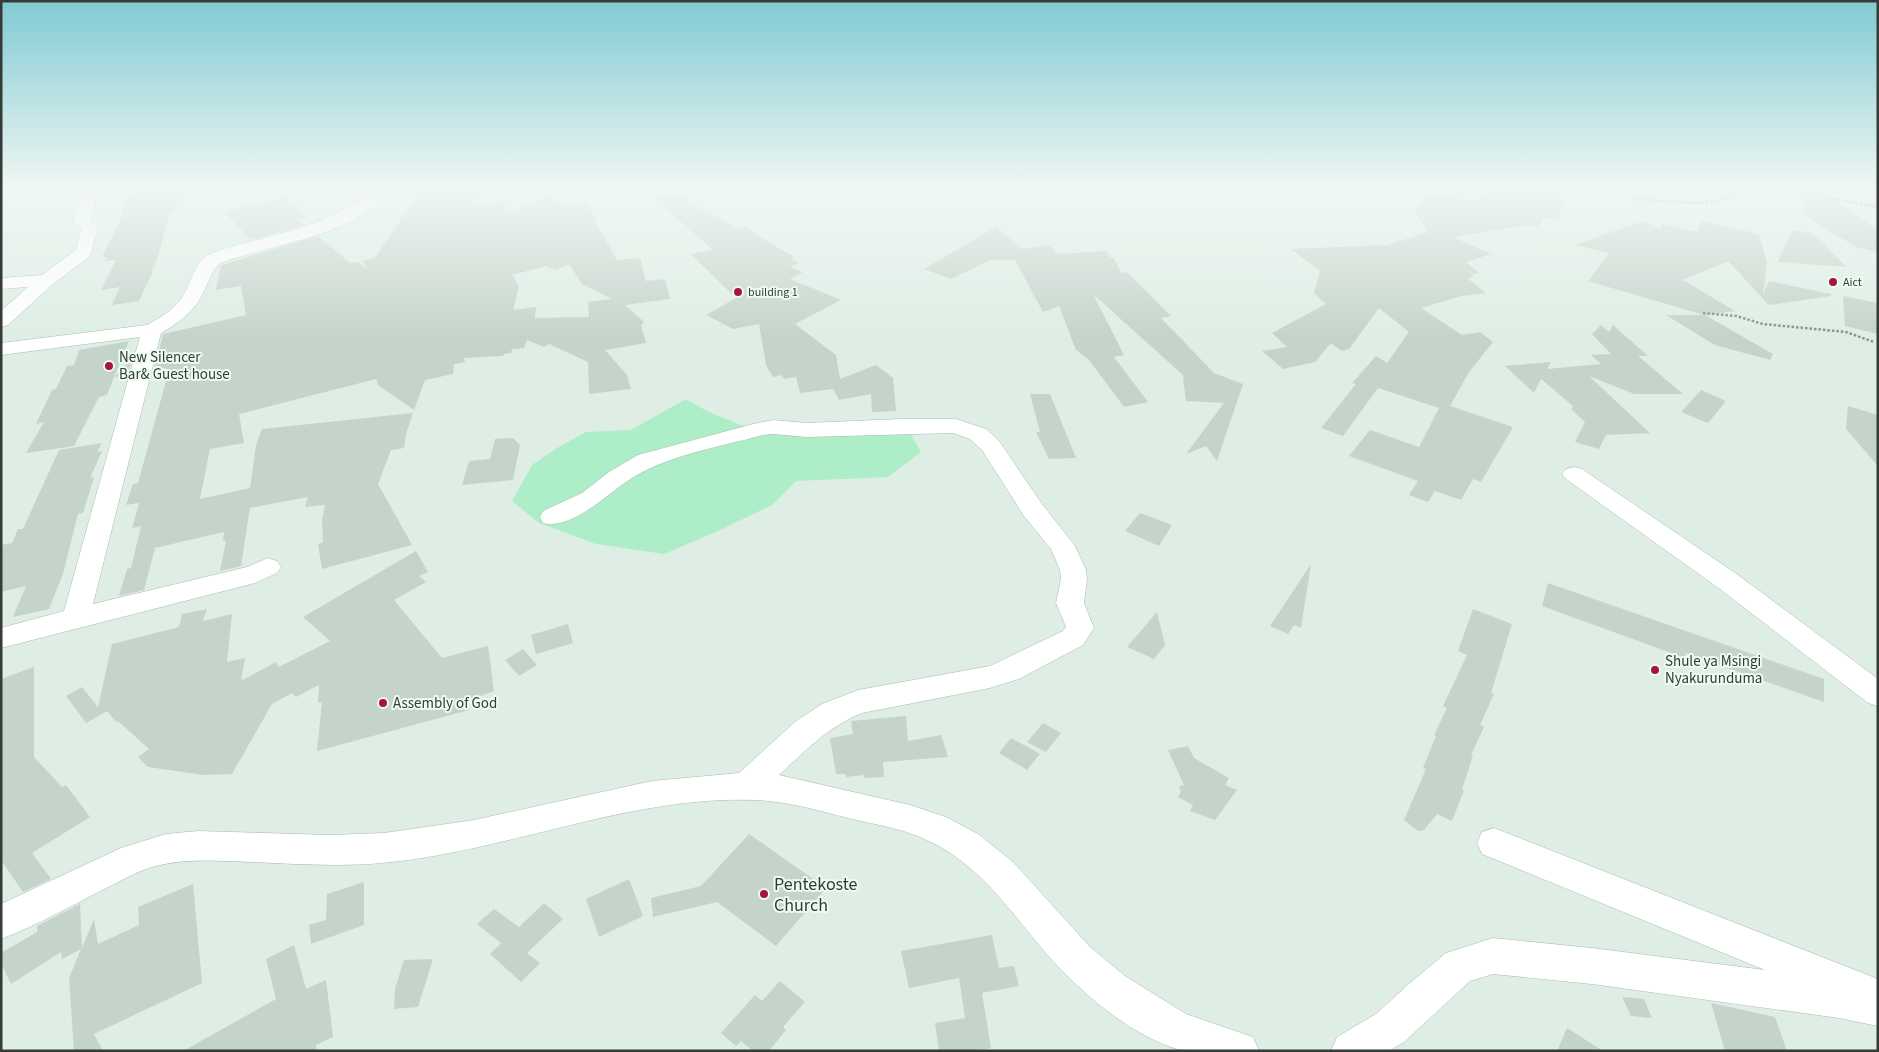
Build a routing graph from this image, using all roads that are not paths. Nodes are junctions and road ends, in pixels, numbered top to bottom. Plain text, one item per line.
1 (88, 237) edge
2 (284, 237) edge
3 (47, 280) junction
4 (1, 284) edge
5 (1, 321) edge
6 (152, 330) junction
7 (1, 349) edge
8 (1574, 474) dead end
9 (552, 517) dead end
10 (268, 567) dead end
11 (76, 618) junction
12 (1, 638) edge
13 (1878, 694) edge
14 (746, 785) junction
15 (1494, 843) dead end
16 (1, 922) edge
17 (1878, 997) edge
18 (1878, 1007) edge
19 (1239, 1051) edge
20 (1351, 1051) edge

1 - 3 street
2 - 6 street
3 - 4 street
3 - 5 street
6 - 7 street
6 - 11 street
8 - 13 street
9 - 14 street
10 - 11 street
11 - 12 street
14 - 16 street
14 - 19 street
15 - 17 street
18 - 20 street

